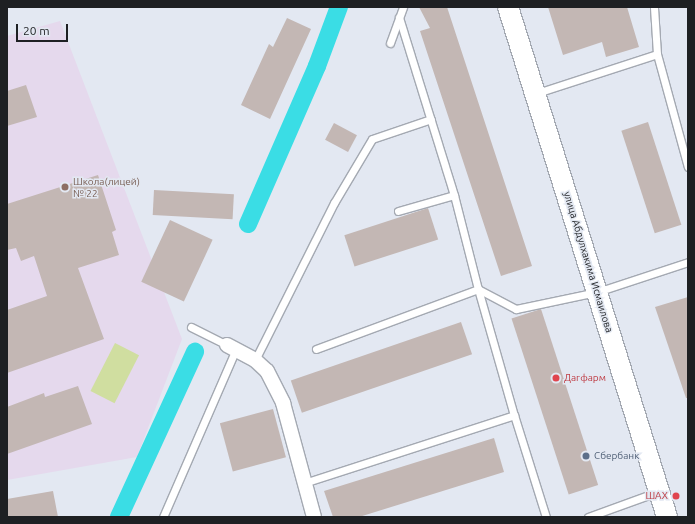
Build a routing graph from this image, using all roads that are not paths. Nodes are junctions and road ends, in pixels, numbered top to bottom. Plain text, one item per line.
1 (403, 7) edge
2 (508, 7) edge
3 (654, 7) edge
4 (400, 17) junction
5 (390, 43) dead end
6 (657, 54) junction
7 (536, 93) junction
8 (431, 119) junction
9 (688, 167) edge
10 (454, 195) junction
11 (398, 210) dead end
12 (688, 262) edge
13 (478, 289) junction
14 (597, 292) junction
15 (191, 327) dead end
16 (231, 347) junction
17 (316, 349) dead end
18 (255, 360) junction
19 (514, 415) junction
20 (304, 483) junction
21 (661, 491) junction
22 (163, 517) edge
23 (314, 517) edge
24 (546, 517) edge
25 (588, 517) edge
26 (668, 517) edge

1 - 4 lane
2 - 7 main road, улица Абдулхакима Исмаилова
3 - 6 lane
4 - 5 lane
4 - 8 lane
6 - 7 lane
6 - 9 lane
7 - 14 main road, улица Абдулхакима Исмаилова
8 - 10 lane
8 - 18 lane
10 - 11 lane
10 - 13 lane
12 - 14 lane
13 - 14 lane
13 - 17 lane
13 - 19 lane
14 - 21 main road, улица Абдулхакима Исмаилова
15 - 16 lane
16 - 18 street
16 - 22 lane
18 - 20 street
19 - 20 lane
19 - 24 lane
20 - 23 street
21 - 25 lane
21 - 26 main road, улица Абдулхакима Исмаилова

